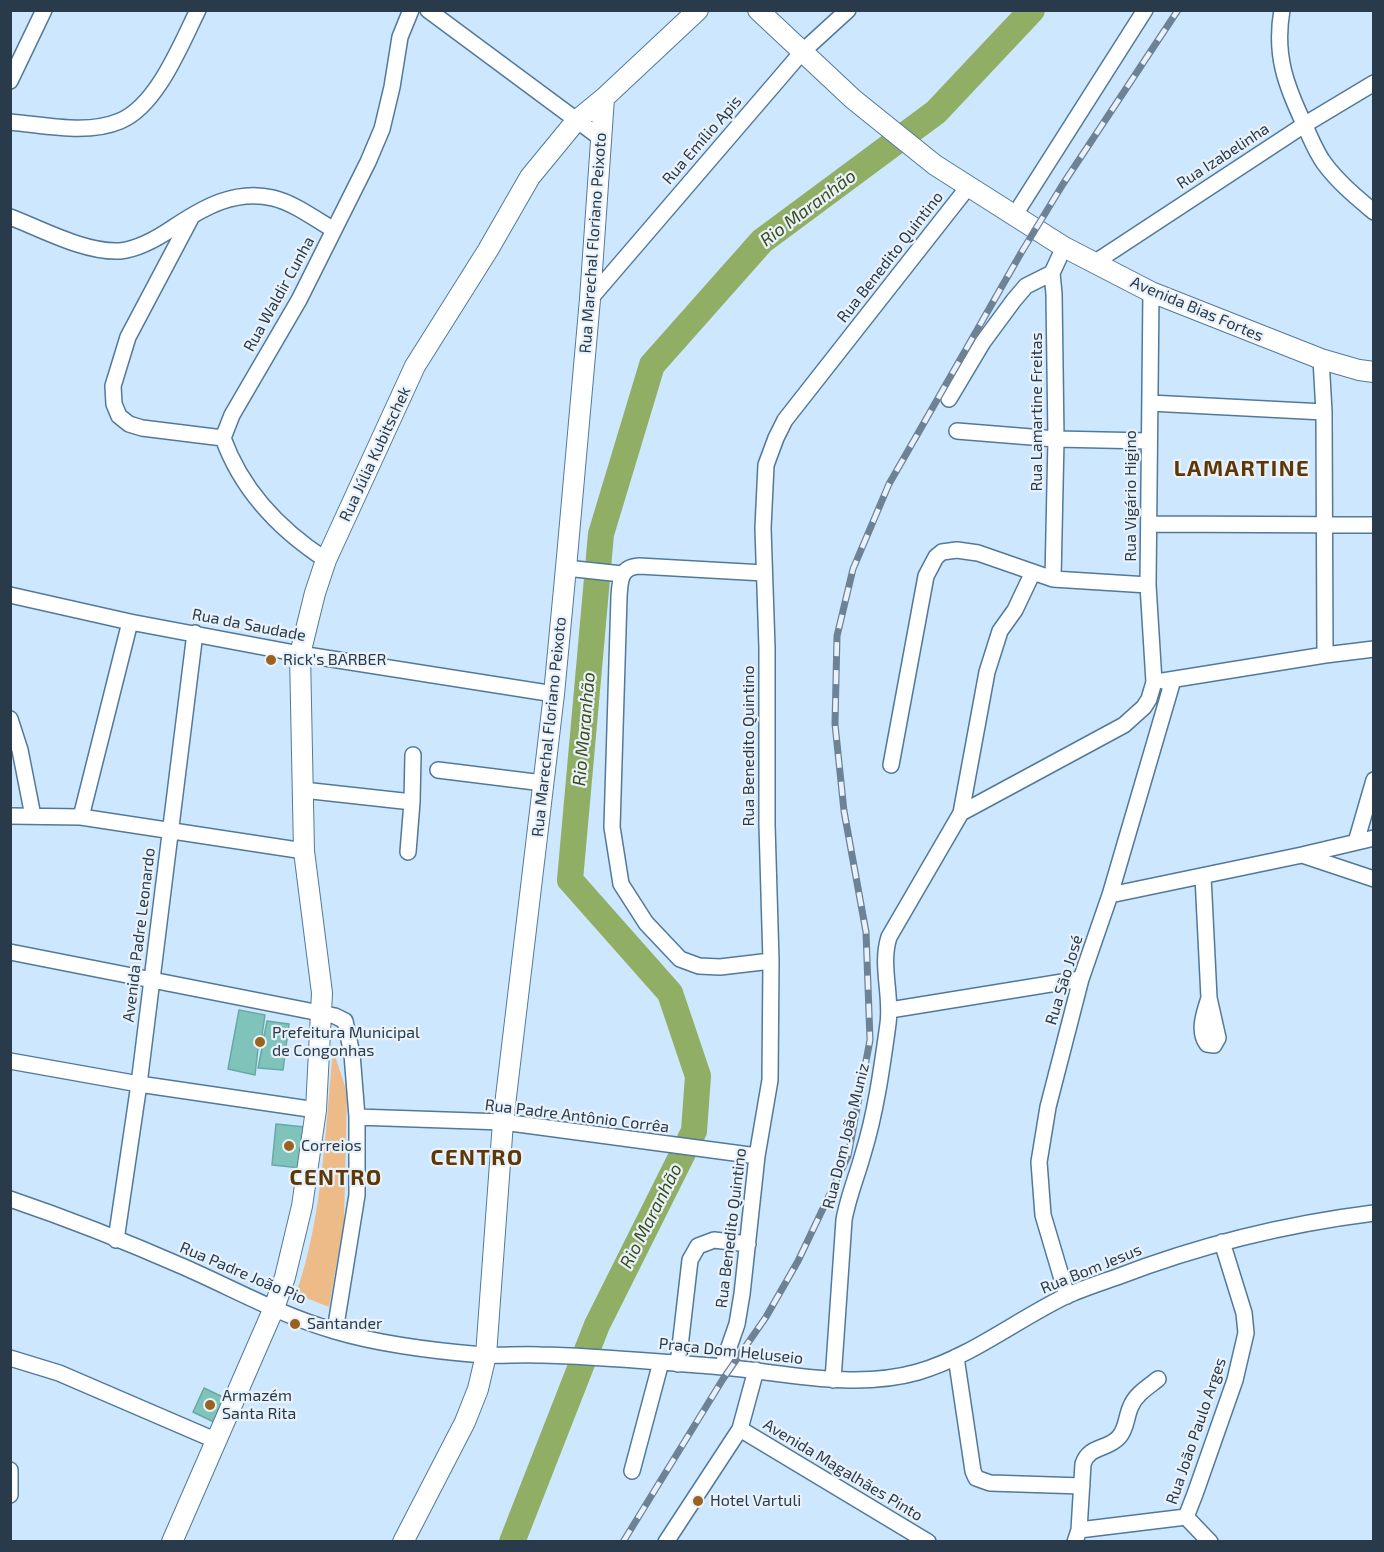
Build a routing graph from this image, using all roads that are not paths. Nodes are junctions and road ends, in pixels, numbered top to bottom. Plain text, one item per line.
1 (44, 10) edge
2 (198, 10) edge
3 (411, 10) edge
4 (428, 10) edge
5 (698, 10) edge
6 (758, 10) edge
7 (848, 10) edge
8 (1145, 10) edge
9 (1282, 10) edge
10 (802, 52) junction
11 (10, 81) edge
12 (1374, 83) edge
13 (604, 98) junction
14 (576, 121) junction
15 (10, 122) edge
16 (1304, 125) junction
17 (602, 139) junction
18 (968, 186) junction
19 (1374, 212) edge
20 (193, 214) junction
21 (1014, 216) junction
22 (10, 217) edge
23 (334, 230) junction
24 (1064, 247) junction
25 (1094, 263) junction
26 (1052, 273) junction
27 (1151, 292) junction
28 (590, 299) junction
29 (1321, 359) junction
30 (1374, 372) edge
31 (949, 399) dead end
32 (1150, 403) junction
33 (1324, 412) junction
34 (957, 431) dead end
35 (223, 438) junction
36 (1056, 439) junction
37 (1148, 441) junction
38 (1150, 524) junction
39 (1374, 525) edge
40 (1324, 526) junction
41 (326, 560) junction
42 (573, 568) junction
43 (1033, 572) junction
44 (764, 573) junction
45 (622, 574) junction
46 (1053, 579) junction
47 (1148, 585) junction
48 (10, 595) edge
49 (130, 622) junction
50 (195, 633) junction
51 (1374, 649) edge
52 (300, 654) junction
53 (1324, 655) junction
54 (1173, 680) junction
55 (1154, 682) junction
56 (554, 694) junction
57 (10, 719) edge
58 (412, 755) dead end
59 (891, 765) dead end
60 (438, 770) dead end
61 (1374, 780) edge
62 (543, 783) junction
63 (303, 790) junction
64 (412, 802) junction
65 (961, 813) junction
66 (10, 816) edge
67 (33, 816) junction
68 (81, 818) junction
69 (170, 831) junction
70 (1374, 838) edge
71 (1356, 842) junction
72 (304, 851) junction
73 (408, 852) dead end
74 (1302, 855) junction
75 (1203, 876) junction
76 (1374, 879) edge
77 (1110, 895) junction
78 (10, 952) edge
79 (771, 961) junction
80 (1081, 979) junction
81 (151, 980) junction
82 (1209, 998) dead end
83 (890, 1010) junction
84 (322, 1014) junction
85 (10, 1060) edge
86 (139, 1084) junction
87 (316, 1110) junction
88 (357, 1117) junction
89 (503, 1122) junction
90 (757, 1156) junction
91 (10, 1199) edge
92 (1374, 1213) edge
93 (116, 1240) junction
94 (1222, 1242) junction
95 (748, 1244) junction
96 (1067, 1296) junction
97 (274, 1308) junction
98 (335, 1331) junction
99 (486, 1355) junction
100 (540, 1355) joint
101 (956, 1357) junction
102 (10, 1358) edge
103 (661, 1362) junction
104 (678, 1364) junction
105 (722, 1367) junction
106 (756, 1370) junction
107 (1158, 1379) dead end
108 (833, 1380) junction
109 (740, 1429) junction
110 (217, 1441) junction
111 (10, 1470) edge
112 (632, 1471) dead end
113 (1083, 1486) junction
114 (10, 1495) edge
115 (1186, 1517) junction
116 (1077, 1536) edge
117 (172, 1542) edge
118 (404, 1542) edge
119 (666, 1542) edge
120 (928, 1542) edge
121 (1209, 1542) edge

1 - 11 street
2 - 15 street
3 - 23 street, Rua Waldir Cunha
4 - 14 street
5 - 13 main road, Rua Júlia Kubitschek
6 - 10 main road, Avenida Bias Fortes
7 - 10 street, Rua Emílio Apis
8 - 21 street
9 - 16 street
10 - 18 main road, Avenida Bias Fortes
10 - 28 street, Rua Emílio Apis
12 - 16 street, Rua Izabelinha
13 - 14 main road, Rua Júlia Kubitschek
13 - 17 main road, Rua Marechal Floriano Peixoto
14 - 17 street
14 - 41 main road, Rua Júlia Kubitschek
16 - 19 street
16 - 25 street, Rua Izabelinha
17 - 28 main road, Rua Marechal Floriano Peixoto
18 - 21 main road, Avenida Bias Fortes
18 - 44 street, Rua Benedito Quintino
20 - 22 street
20 - 23 street
20 - 35 street
21 - 24 main road, Avenida Bias Fortes
23 - 35 street, Rua Waldir Cunha
24 - 25 main road, Avenida Bias Fortes
24 - 26 street, Rua Lamartine Freitas
25 - 27 main road, Avenida Bias Fortes
26 - 31 street
26 - 36 street, Rua Lamartine Freitas
27 - 29 main road, Avenida Bias Fortes
27 - 32 street, Rua Vigário Higino
28 - 42 main road, Rua Marechal Floriano Peixoto
29 - 30 main road, Avenida Bias Fortes
29 - 33 street
32 - 33 street
32 - 37 street, Rua Vigário Higino
33 - 40 street
34 - 36 street
35 - 41 street
36 - 37 street
36 - 46 street, Rua Lamartine Freitas
37 - 38 street, Rua Vigário Higino
38 - 40 street
38 - 47 street, Rua Vigário Higino
39 - 40 street
40 - 53 street
41 - 52 main road, Rua Júlia Kubitschek
42 - 45 street
42 - 56 main road, Rua Marechal Floriano Peixoto
43 - 46 street
43 - 59 street
43 - 65 street, Rua Dom João Muniz
44 - 45 street
44 - 79 street, Rua Benedito Quintino
45 - 79 street
46 - 47 street
47 - 55 street, Rua Vigário Higino
48 - 49 street, Rua da Saudade
49 - 50 street, Rua da Saudade
49 - 68 street
50 - 52 street, Rua da Saudade
50 - 69 street, Avenida Padre Leonardo
51 - 53 street
52 - 56 street, Rua da Saudade
52 - 63 main road, Rua Júlia Kubitschek
53 - 54 street
54 - 55 street
54 - 77 street, Rua São José
55 - 65 street, Rua Vigário Higino
56 - 62 main road, Rua Marechal Floriano Peixoto
57 - 67 street
58 - 64 street
60 - 62 street
61 - 71 street
62 - 89 main road, Rua Marechal Floriano Peixoto
63 - 64 street
63 - 72 main road, Rua Júlia Kubitschek
64 - 73 street
65 - 83 street, Rua Dom João Muniz
66 - 67 street
67 - 68 street
68 - 69 street
69 - 72 street
69 - 81 street, Avenida Padre Leonardo
70 - 71 street
71 - 74 street
72 - 84 main road, Rua Júlia Kubitschek
74 - 75 street
74 - 76 street
75 - 77 street
75 - 82 street
77 - 80 street, Rua São José
78 - 81 street
79 - 90 street, Rua Benedito Quintino
80 - 83 street
80 - 96 street, Rua São José
81 - 84 street
81 - 86 street, Avenida Padre Leonardo
83 - 108 street, Rua Dom João Muniz
84 - 87 main road, Rua Júlia Kubitschek
84 - 88 street
85 - 86 street
86 - 87 street
86 - 93 street, Avenida Padre Leonardo
87 - 97 main road, Rua Júlia Kubitschek
88 - 89 street, Rua Padre Antônio Corrêa
88 - 98 street
89 - 90 street, Rua Padre Antônio Corrêa
89 - 99 main road, Rua Marechal Floriano Peixoto
90 - 95 street, Rua Benedito Quintino
91 - 93 street, Rua Padre João Pio
92 - 94 street, Rua Bom Jesus
93 - 97 street, Rua Padre João Pio
94 - 96 street, Rua Bom Jesus
94 - 115 street, Rua João Paulo Arges
95 - 104 street
95 - 105 street, Rua Benedito Quintino
96 - 101 street, Rua Bom Jesus
97 - 98 street, Rua Padre João Pio
97 - 110 main road, Rua Júlia Kubitschek
98 - 99 street, Rua Padre João Pio
99 - 100 street, Rua Padre João Pio
99 - 118 main road, Rua Marechal Floriano Peixoto
100 - 103 street, Praça Dom Heluseio
101 - 108 street, Rua Bom Jesus
101 - 113 street
102 - 110 street
103 - 104 street, Praça Dom Heluseio
103 - 112 street
104 - 105 street, Praça Dom Heluseio
105 - 106 street, Praça Dom Heluseio
106 - 108 street, Praça Dom Heluseio
106 - 109 street
107 - 113 street
109 - 119 street
109 - 120 street, Avenida Magalhães Pinto
110 - 117 main road, Rua Júlia Kubitschek
111 - 114 street
113 - 116 street
115 - 116 street, Rua João Paulo Arges
115 - 121 street

